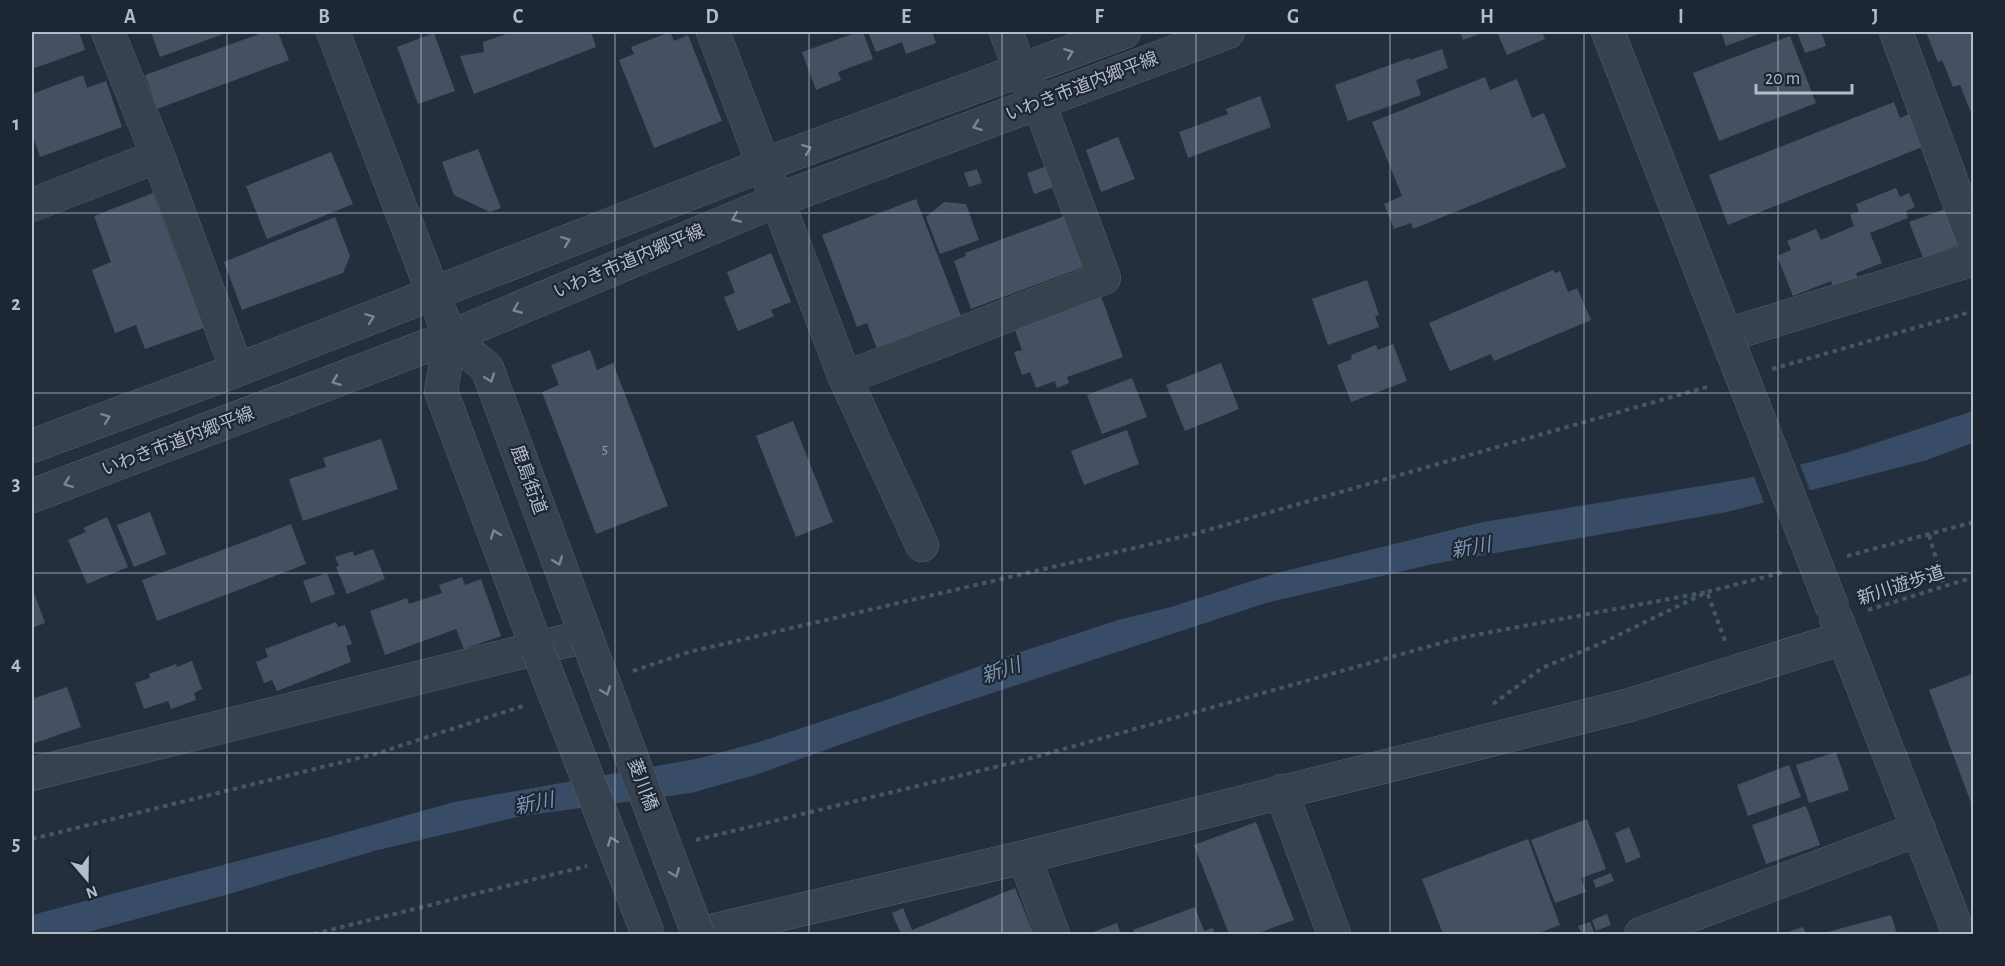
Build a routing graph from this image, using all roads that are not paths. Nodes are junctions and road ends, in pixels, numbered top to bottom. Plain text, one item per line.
1 (108, 32) edge
2 (333, 32) edge
3 (713, 32) edge
4 (1006, 32) edge
5 (1124, 32) edge
6 (1228, 32) edge
7 (1608, 32) edge
8 (1896, 32) edge
9 (1021, 71) junction
10 (1039, 103) junction
11 (158, 156) junction
12 (763, 165) junction
13 (778, 201) junction
14 (32, 205) edge
15 (1974, 242) edge
16 (1974, 259) edge
17 (434, 293) junction
18 (450, 337) junction
19 (1728, 339) junction
20 (237, 370) junction
21 (845, 378) junction
22 (32, 446) edge
23 (32, 496) edge
24 (922, 545) dead end
25 (1838, 623) junction
26 (586, 636) junction
27 (537, 648) junction
28 (32, 774) edge
29 (1281, 791) junction
30 (1919, 829) junction
31 (1024, 857) junction
32 (648, 934) edge
33 (698, 934) edge
34 (1053, 934) edge
35 (1334, 934) edge
36 (1641, 934) edge
37 (1959, 934) edge

1 - 11 street
2 - 17 street
3 - 12 street
4 - 9 street
9 -> 5 street, いわき市道内郷平線
6 - 10 street, いわき市道内郷平線
7 - 19 street
8 - 15 street
9 - 10 street
12 -> 9 street, いわき市道内郷平線
10 -> 13 street, いわき市道内郷平線
10 - 21 street
11 - 14 street
11 - 20 street
12 - 13 street
17 -> 12 street, いわき市道内郷平線
13 -> 18 street, いわき市道内郷平線
13 - 21 street
16 - 19 street
17 - 18 street
20 -> 17 street, いわき市道内郷平線
18 -> 23 street, いわき市道内郷平線
18 -> 26 street, 鹿島街道
27 -> 18 street
19 - 25 street, bridge
22 -> 20 street, いわき市道内郷平線
21 - 24 street
25 - 29 street
25 - 30 street
26 - 27 street
26 -> 33 street, 菱川橋, bridge
27 - 28 street
32 -> 27 street, bridge
29 - 31 street
29 - 35 street
30 - 36 street
30 - 37 street
31 - 33 street
31 - 34 street

